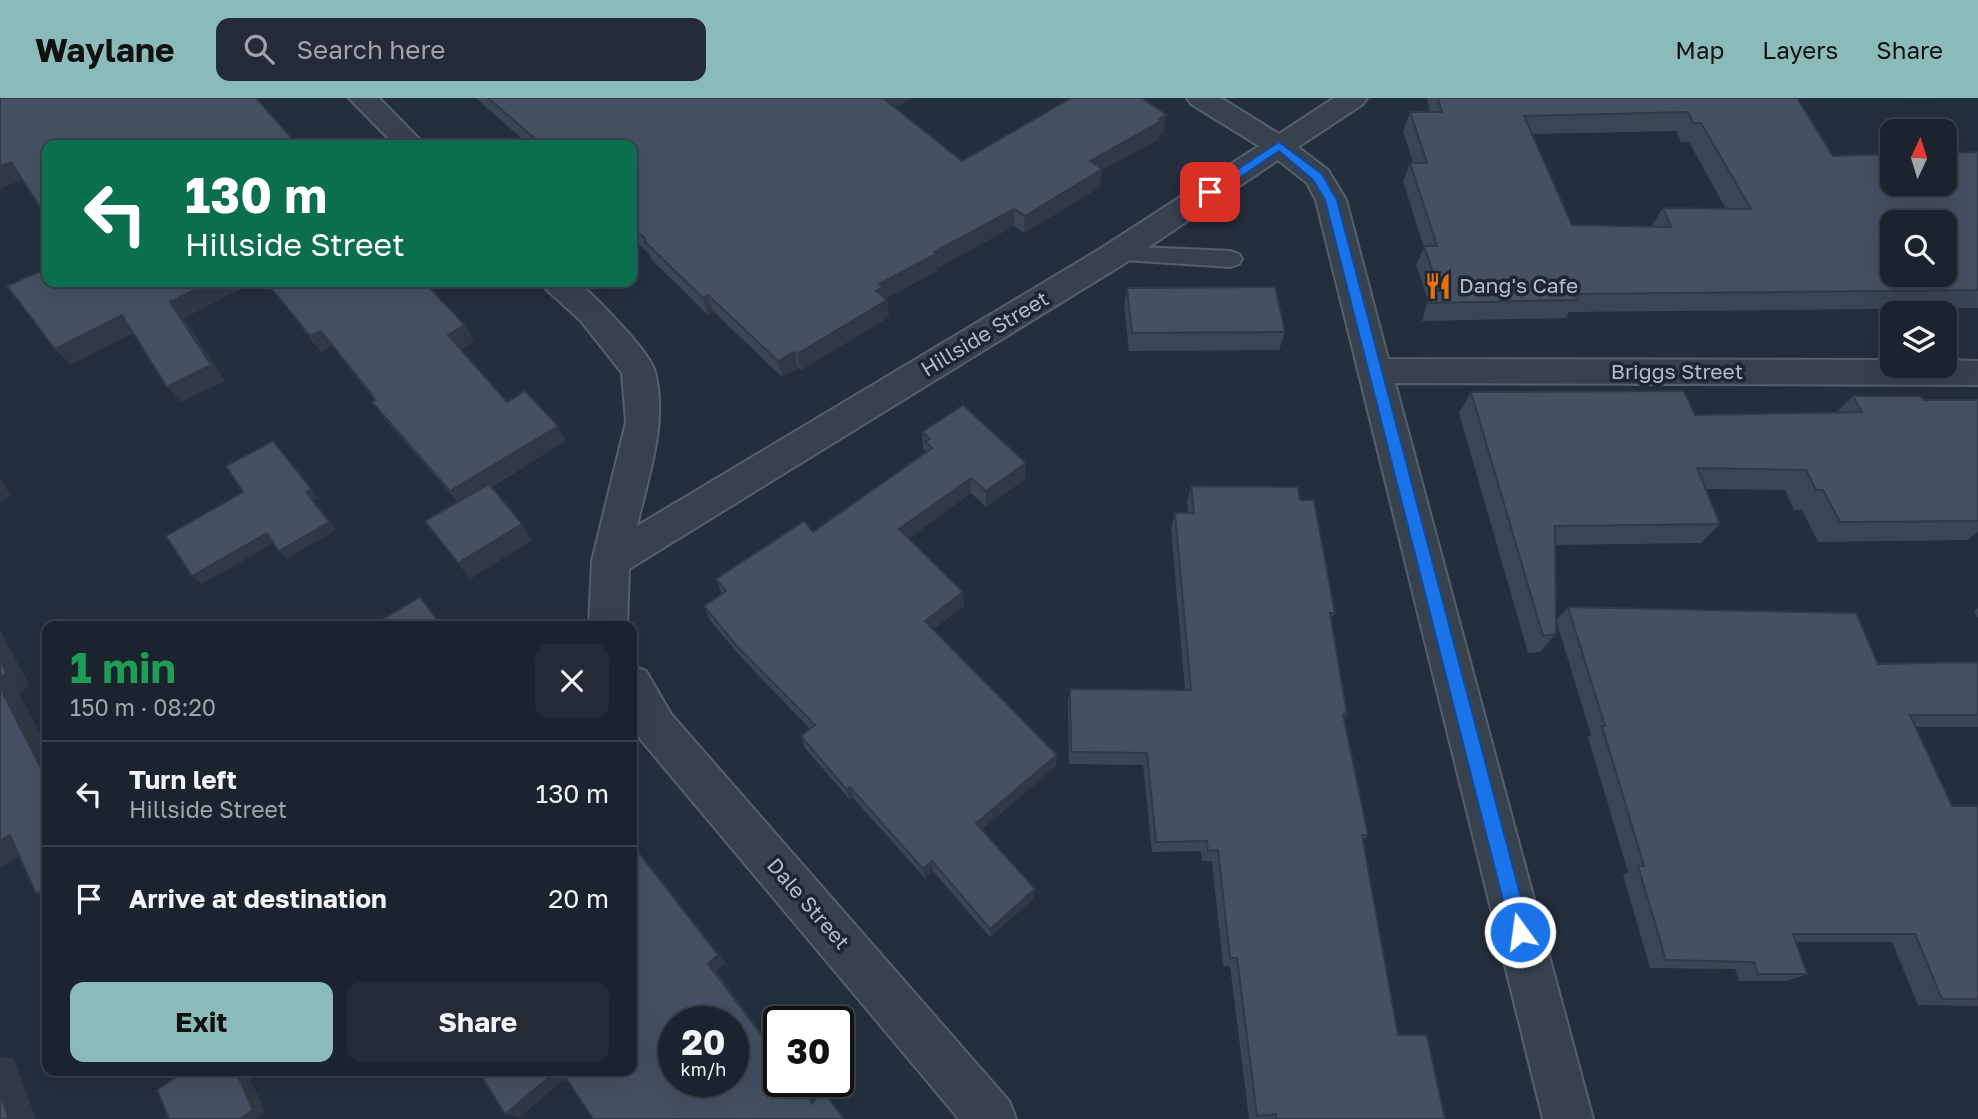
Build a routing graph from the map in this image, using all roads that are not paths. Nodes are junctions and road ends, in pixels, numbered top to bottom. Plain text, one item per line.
1 (363, 98) edge
2 (1201, 98) edge
3 (1353, 98) edge
4 (406, 140) edge
5 (1279, 146) junction
6 (1116, 254) junction
7 (1231, 259) dead end
8 (563, 287) edge
9 (1376, 371) junction
10 (1978, 373) edge
11 (611, 561) junction
12 (608, 621) edge
13 (637, 693) edge
14 (991, 1119) edge
15 (1568, 1119) edge

1 - 4 street
2 - 5 street
3 - 5 street, Hillside Street
5 - 6 street, Hillside Street
5 - 9 street
6 - 7 lane
6 - 11 street, Hillside Street
8 - 11 street
9 - 10 street, Briggs Street
9 - 15 street
11 - 12 street
13 - 14 street, Dale Street

